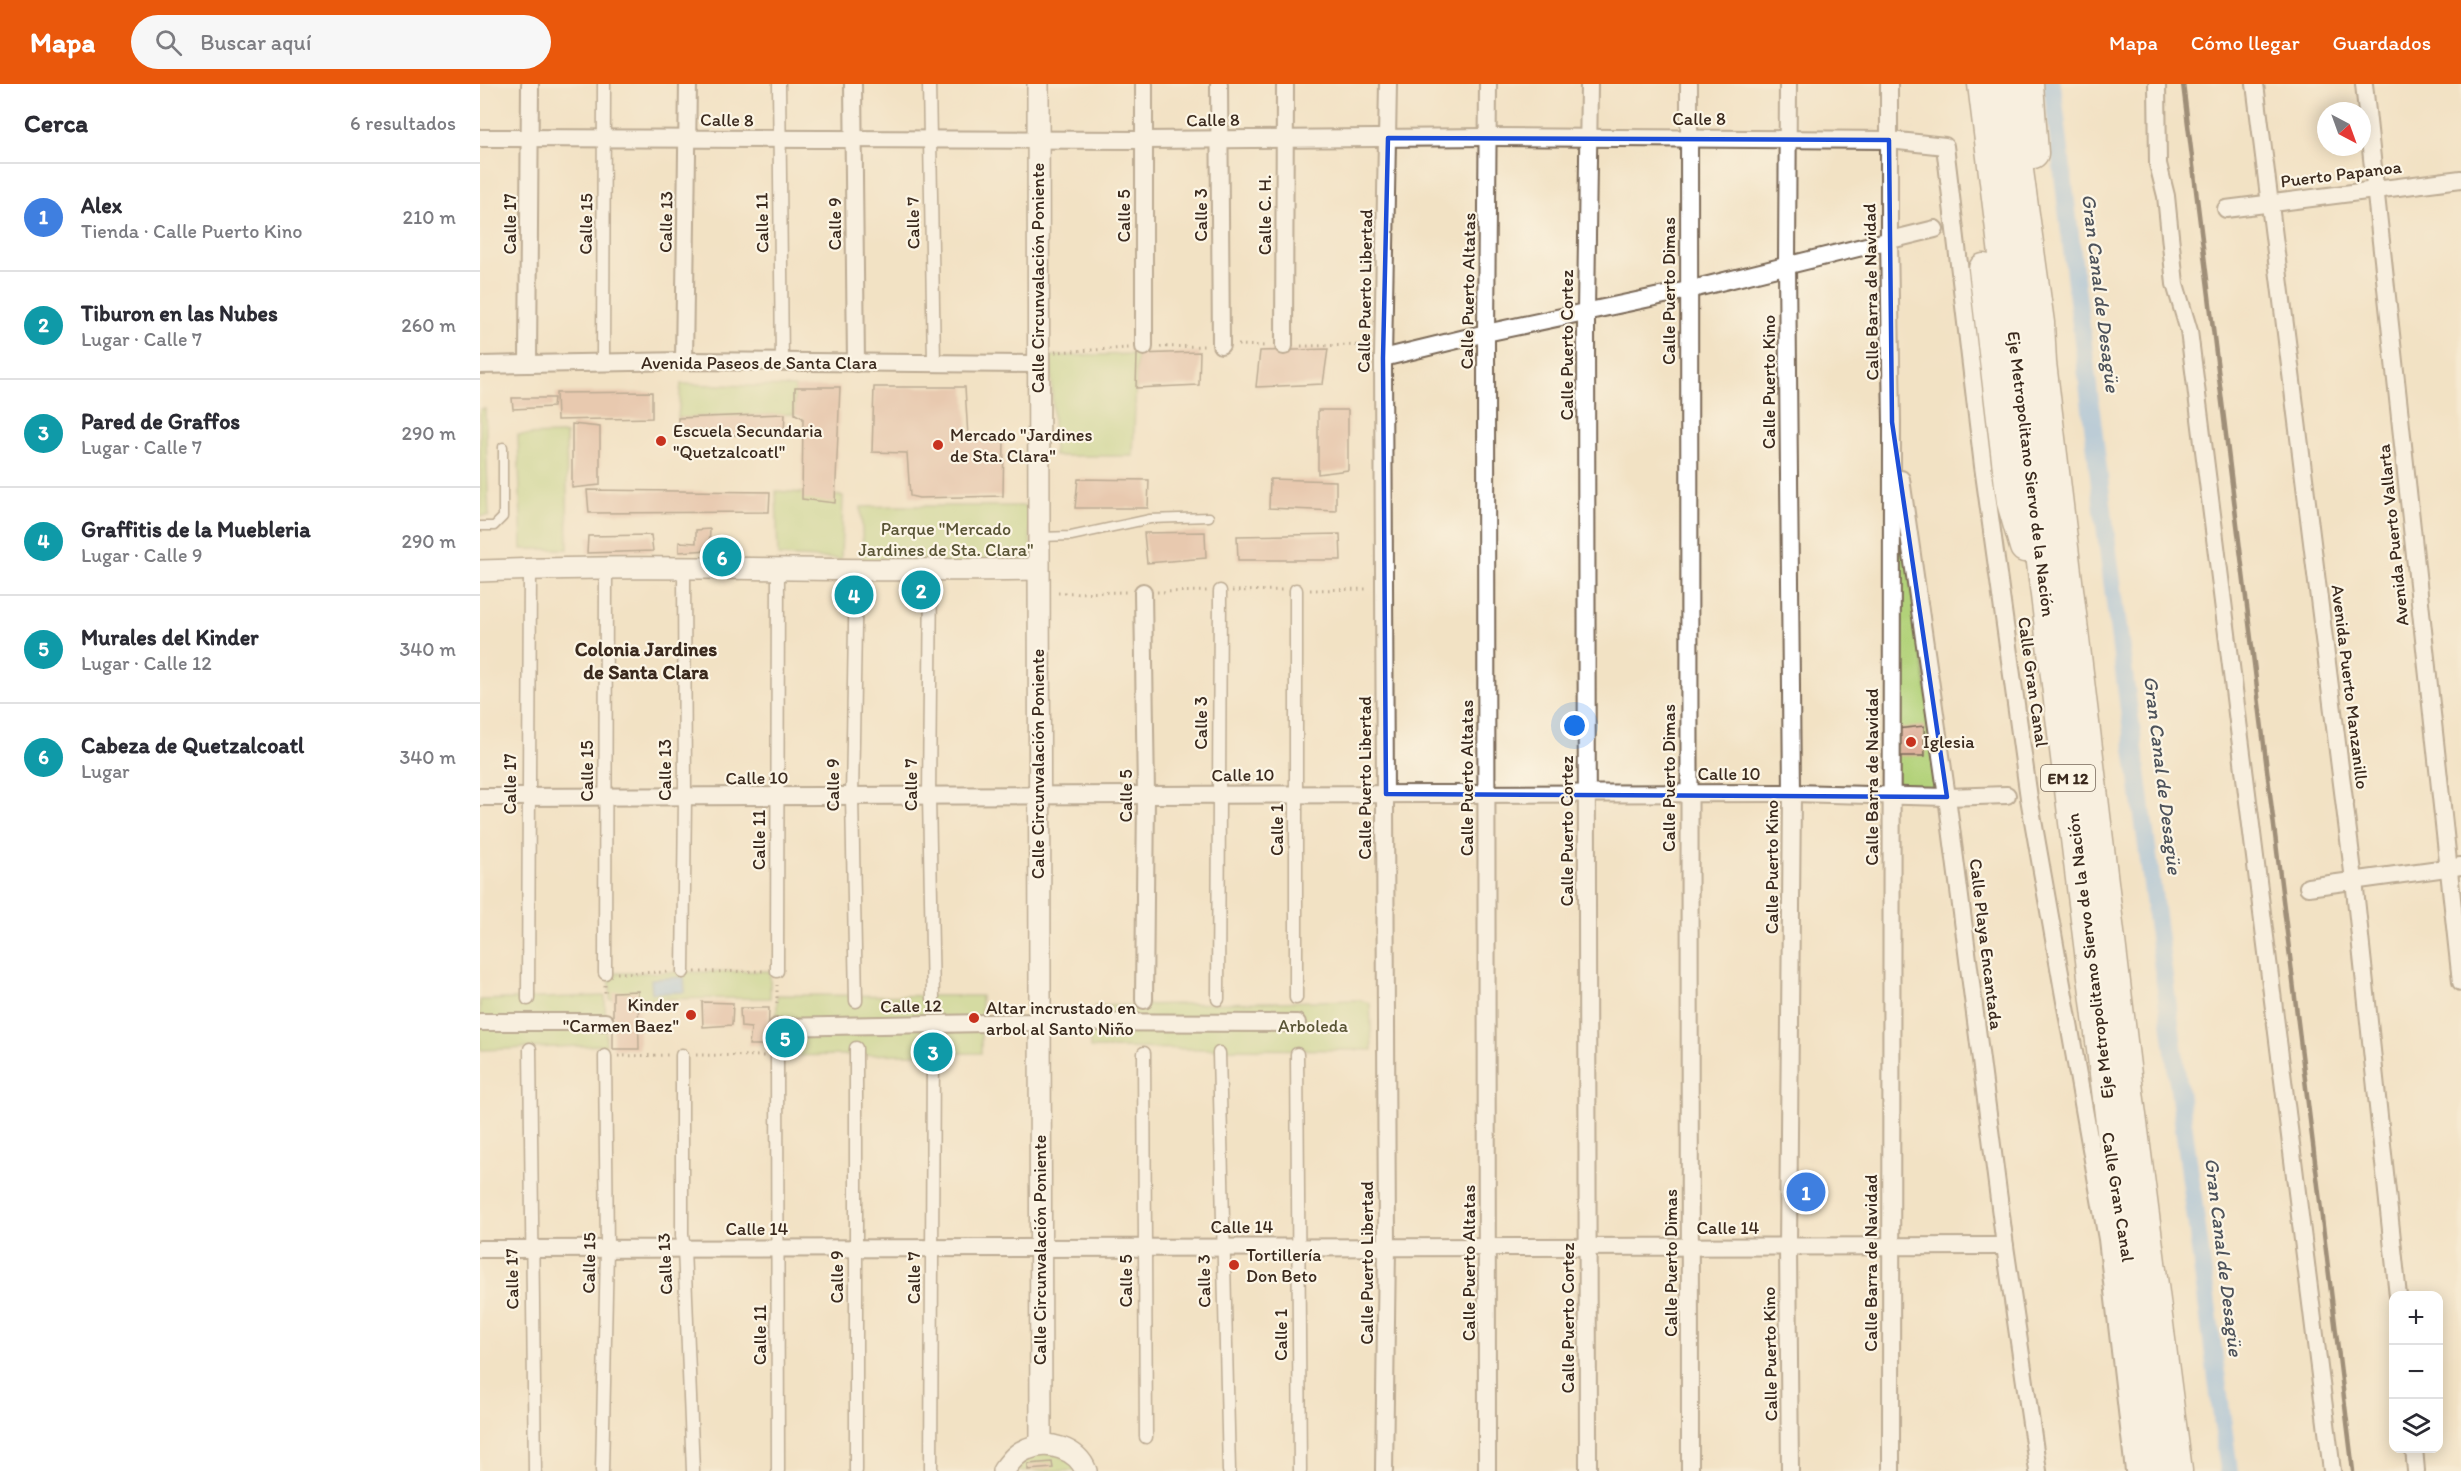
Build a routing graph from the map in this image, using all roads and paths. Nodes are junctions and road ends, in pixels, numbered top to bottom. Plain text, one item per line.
1 (530, 84) edge
2 (604, 84) edge
3 (688, 84) edge
4 (779, 84) edge
5 (853, 84) edge
6 (929, 84) edge
7 (1038, 84) edge
8 (1144, 84) edge
9 (1219, 84) edge
10 (1285, 84) edge
11 (1388, 84) edge
12 (1488, 84) edge
13 (1589, 84) edge
14 (1689, 84) edge
15 (1788, 84) edge
16 (1889, 84) edge
17 (1963, 84) edge
18 (1983, 84) edge
19 (2006, 84) edge
20 (2028, 84) edge
21 (2157, 84) edge
22 (2255, 84) edge
23 (2364, 84) edge
24 (530, 137) junction
25 (1489, 137) junction
26 (480, 138) edge
27 (1220, 138) junction
28 (1388, 138) junction
29 (1588, 138) junction
30 (1689, 138) junction
31 (605, 139) junction
32 (687, 139) junction
33 (929, 139) junction
34 (1038, 139) junction
35 (1285, 139) junction
36 (1789, 139) junction
37 (779, 140) junction
38 (854, 140) junction
39 (1144, 140) junction
40 (1889, 140) junction
41 (1945, 146) joint
42 (2461, 179) edge
43 (2375, 190) junction
44 (2269, 203) junction
45 (2226, 210) dead end
46 (1935, 229) dead end
47 (1889, 239) junction
48 (1787, 264) junction
49 (1688, 290) junction
50 (1586, 312) junction
51 (2039, 324) junction
52 (1486, 333) junction
53 (1221, 345) dead end
54 (1284, 346) dead end
55 (1144, 347) dead end
56 (1383, 358) junction
57 (684, 361) junction
58 (782, 362) junction
59 (934, 362) junction
60 (603, 363) junction
61 (856, 363) junction
62 (480, 364) edge
63 (528, 364) junction
64 (1038, 364) junction
65 (1893, 422) junction
66 (503, 447) dead end
67 (1209, 517) dead end
68 (480, 526) edge
69 (1037, 537) junction
70 (778, 568) junction
71 (530, 569) junction
72 (684, 569) junction
73 (1037, 569) junction
74 (606, 570) junction
75 (856, 570) junction
76 (480, 571) edge
77 (931, 571) junction
78 (1296, 590) dead end
79 (1220, 591) dead end
80 (1143, 592) dead end
81 (2051, 631) junction
82 (1792, 793) junction
83 (1295, 794) junction
84 (1386, 794) junction
85 (1688, 794) junction
86 (1146, 795) junction
87 (1486, 795) junction
88 (1587, 795) junction
89 (1891, 795) junction
90 (2007, 795) dead end
91 (929, 796) junction
92 (1038, 796) junction
93 (1221, 796) junction
94 (480, 797) edge
95 (605, 797) junction
96 (777, 797) junction
97 (852, 797) junction
98 (1947, 797) junction
99 (529, 798) junction
100 (685, 798) junction
101 (2455, 867) edge
102 (2354, 880) junction
103 (2307, 886) dead end
104 (777, 971) joint
105 (683, 972) dead end
106 (605, 973) dead end
107 (2461, 982) edge
108 (1296, 998) dead end
109 (528, 999) dead end
110 (933, 999) dead end
111 (1218, 999) dead end
112 (1144, 1000) dead end
113 (856, 1001) dead end
114 (777, 1004) dead end
115 (480, 1022) edge
116 (605, 1022) dead end
117 (1039, 1022) junction
118 (1297, 1023) dead end
119 (777, 1028) dead end
120 (856, 1048) dead end
121 (530, 1049) dead end
122 (933, 1049) dead end
123 (1144, 1053) dead end
124 (1219, 1053) dead end
125 (1297, 1054) dead end
126 (682, 1055) dead end
127 (605, 1056) dead end
128 (777, 1056) dead end
129 (1299, 1246) junction
130 (1387, 1246) junction
131 (2005, 1246) junction
132 (1223, 1247) junction
133 (1489, 1247) junction
134 (1587, 1247) junction
135 (1788, 1247) junction
136 (1890, 1247) junction
137 (531, 1248) junction
138 (684, 1248) junction
139 (779, 1248) junction
140 (857, 1248) junction
141 (1041, 1248) junction
142 (1146, 1248) junction
143 (1690, 1248) junction
144 (480, 1249) edge
145 (607, 1249) junction
146 (932, 1249) junction
147 (2397, 1291) edge
148 (1146, 1437) dead end
149 (1041, 1445) junction
150 (2414, 1453) edge
151 (535, 1471) edge
152 (602, 1471) edge
153 (693, 1471) edge
154 (778, 1471) edge
155 (856, 1471) edge
156 (931, 1471) edge
157 (1003, 1471) edge
158 (1086, 1471) edge
159 (1229, 1471) edge
160 (1300, 1471) edge
161 (1384, 1471) edge
162 (1487, 1471) edge
163 (1588, 1471) edge
164 (1690, 1471) edge
165 (1790, 1471) edge
166 (1891, 1471) edge
167 (2038, 1471) edge
168 (2134, 1471) edge
169 (2154, 1471) edge
170 (2177, 1471) edge
171 (2332, 1471) edge
172 (2416, 1471) edge

1 - 24 street, Calle 17
2 - 31 street, Calle 15
3 - 32 street, Calle 13
4 - 37 street, Calle 11
5 - 38 street, Calle 9
6 - 33 street, Calle 7
7 - 34 street, Calle Circunvalación Poniente
8 - 39 street, Calle 5
9 - 27 street, Calle 3
10 - 35 street, Calle C. H.
11 - 28 street, Calle Puerto Libertad
12 - 25 street, Calle Puerto Altatas
13 - 29 street, Calle Puerto Cortez
14 - 30 street, Calle Puerto Dimas
15 - 36 street, Calle Puerto Kino
16 - 40 street, Calle Barra de Navidad
17 - 81 highway
18 - 81 highway, Eje Metropolitano Siervo de la Nación / EM 12
19 - 51 highway, Eje Metropolitano Siervo de la Nación / EM 12
20 - 51 highway
21 - 171 street
22 - 44 street, Avenida Puerto Manzanillo
23 - 43 street, Avenida Puerto Vallarta
24 - 26 street, Calle 8
24 - 31 street, Calle 8
24 - 63 street, Calle 17
25 - 28 street, Calle 8
25 - 29 street, Calle 8
25 - 52 street, Calle Puerto Altatas
27 - 35 street, Calle 8
27 - 39 street, Calle 8
27 - 53 street, Calle 3
28 - 35 street, Calle 8
28 - 56 street, Calle Puerto Libertad
29 - 30 street, Calle 8
29 - 50 street, Calle Puerto Cortez
30 - 36 street, Calle 8
30 - 49 street, Calle Puerto Dimas
31 - 32 street, Calle 8
31 - 60 street, Calle 15
32 - 37 street, Calle 8
32 - 57 street, Calle 13
33 - 34 street, Calle 8
33 - 38 street, Calle 8
33 - 59 street, Calle 7
34 - 39 street, Calle 8
34 - 64 street, Calle Circunvalación Poniente
35 - 54 street, Calle C. H.
36 - 40 street, Calle 8
36 - 48 street, Calle Puerto Kino
37 - 38 street, Calle 8
37 - 58 street, Calle 11
38 - 61 street, Calle 9
39 - 55 street, Calle 5
40 - 41 street, Calle 8
40 - 47 street, Calle Barra de Navidad
41 - 168 street, Calle Gran Canal
42 - 43 street, Puerto Papanoa
43 - 44 street, Puerto Papanoa
43 - 101 street, Avenida Puerto Vallarta
44 - 45 street, Puerto Papanoa
44 - 102 street, Avenida Puerto Manzanillo
46 - 47 street
47 - 48 street
47 - 65 street, Calle Barra de Navidad
48 - 49 street
48 - 82 street, Calle Puerto Kino
49 - 50 street
49 - 85 street, Calle Puerto Dimas
50 - 52 street
50 - 88 street, Calle Puerto Cortez
51 - 170 highway, Eje Metropolitano Siervo de la Nación / EM 12
52 - 56 street
52 - 87 street, Calle Puerto Altatas
56 - 84 street, Calle Puerto Libertad
57 - 58 street, Avenida Paseos de Santa Clara
57 - 60 street, Avenida Paseos de Santa Clara
58 - 61 street, Avenida Paseos de Santa Clara
59 - 61 street, Avenida Paseos de Santa Clara
59 - 64 street, Avenida Paseos de Santa Clara
60 - 63 street, Avenida Paseos de Santa Clara
62 - 63 street, Avenida Paseos de Santa Clara
64 - 69 street, Calle Circunvalación Poniente
65 - 89 street, Calle Barra de Navidad
65 - 98 street, Calle Playa Encantada
66 - 68 lane
67 - 69 lane
69 - 73 street, Calle Circunvalación Poniente
70 - 72 street
70 - 75 street
70 - 96 street, Calle 11
71 - 74 street
71 - 76 street
71 - 99 street, Calle 17
72 - 74 street
72 - 100 street, Calle 13
73 - 77 street
73 - 92 street, Calle Circunvalación Poniente
74 - 95 street, Calle 15
75 - 77 street
75 - 97 street, Calle 9
77 - 91 street, Calle 7
78 - 83 street, Calle 1
79 - 93 street, Calle 3
80 - 86 street, Calle 5
81 - 169 highway, Eje Metropolitano Siervo de la Nación / EM 12
82 - 85 street, Calle 10
82 - 89 street, Calle 10
82 - 135 street, Calle Puerto Kino
83 - 84 street, Calle 10
83 - 93 street, Calle 10
83 - 108 street, Calle 1
84 - 87 street, Calle 10
84 - 130 street, Calle Puerto Libertad
85 - 88 street, Calle 10
85 - 143 street, Calle Puerto Dimas
86 - 92 street, Calle 10
86 - 93 street, Calle 10
86 - 112 street, Calle 5
87 - 88 street, Calle 10
87 - 133 street, Calle Puerto Altatas
88 - 134 street, Calle Puerto Cortez
89 - 98 street, Calle 10
89 - 136 street, Calle Barra de Navidad
90 - 98 street, Calle 10
91 - 92 street, Calle 10
91 - 97 street, Calle 10
91 - 110 street, Calle 7
92 - 117 street, Calle Circunvalación Poniente
93 - 111 street, Calle 3
94 - 99 street, Calle 10
95 - 99 street, Calle 10
95 - 100 street, Calle 10
95 - 106 street, Calle 15
96 - 97 street, Calle 10
96 - 100 street, Calle 10
96 - 104 street, Calle 11
97 - 113 street, Calle 9
98 - 131 street, Calle Playa Encantada
99 - 109 street, Calle 17
100 - 105 street, Calle 13
101 - 102 street
101 - 107 street, Avenida Puerto Vallarta
102 - 103 street
102 - 147 street, Avenida Puerto Manzanillo
104 - 114 path
115 - 116 street
117 - 118 street, Calle 12
117 - 119 street, Calle 12
117 - 141 street, Calle Circunvalación Poniente
120 - 140 street, Calle 9
121 - 137 street, Calle 17
122 - 146 street, Calle 7
123 - 142 street, Calle 5
124 - 132 street, Calle 3
125 - 129 street, Calle 1
126 - 138 street, Calle 13
127 - 145 street, Calle 15
128 - 139 street, Calle 11
129 - 130 street, Calle 14
129 - 132 street, Calle 14
129 - 160 street, Calle 1
130 - 133 street, Calle 14
130 - 161 street, Calle Puerto Libertad
131 - 136 street, Calle 14
131 - 167 street, Calle Playa Encantada
132 - 142 street, Calle 14
132 - 159 street, Calle 3
133 - 134 street, Calle 14
133 - 162 street, Calle Puerto Altatas
134 - 143 street, Calle 14
134 - 163 street, Calle Puerto Cortez
135 - 136 street, Calle 14
135 - 143 street, Calle 14
135 - 165 street, Calle Puerto Kino
136 - 166 street, Calle Barra de Navidad
137 - 144 street, Calle 14
137 - 145 street, Calle 14
137 - 151 street, Calle 17
138 - 139 street, Calle 14
138 - 145 street, Calle 14
138 - 153 street, Calle 13
139 - 140 street, Calle 14
139 - 154 street, Calle 11
140 - 146 street, Calle 14
140 - 155 street, Calle 9
141 - 142 street, Calle 14
141 - 146 street, Calle 14
141 - 149 street, Calle Circunvalación Poniente
142 - 148 street, Calle 5
143 - 164 street, Calle Puerto Dimas
145 - 152 street, Calle 15
146 - 156 street, Calle 7
149 - 157 street
149 - 158 street
150 - 172 street

